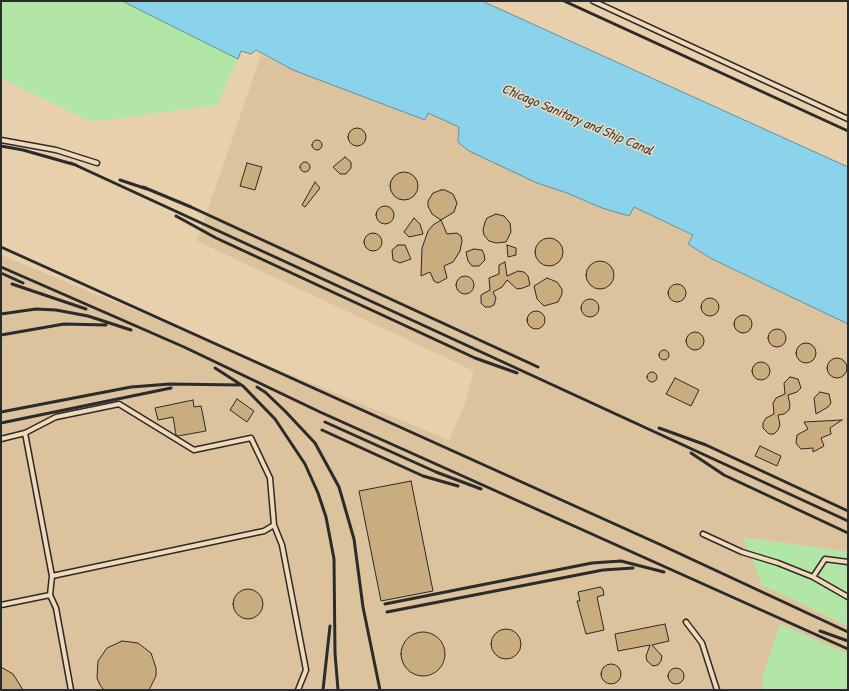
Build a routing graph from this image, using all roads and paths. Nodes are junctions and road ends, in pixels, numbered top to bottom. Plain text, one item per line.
1 (592, 1) edge
2 (848, 119) edge
3 (1, 140) edge
4 (97, 163) dead end
5 (25, 434) junction
6 (1, 438) edge
7 (274, 525) junction
8 (703, 534) dead end
9 (848, 562) edge
10 (52, 576) junction
11 (813, 577) junction
12 (50, 595) junction
13 (848, 597) edge
14 (1, 605) edge
15 (686, 622) dead end
16 (71, 690) edge
17 (298, 690) edge
18 (717, 690) edge

1 - 2 lane
3 - 4 lane
5 - 6 lane
5 - 7 lane
5 - 10 lane
7 - 10 lane
7 - 17 lane
8 - 11 lane
9 - 11 lane
10 - 12 lane
11 - 13 lane
12 - 14 lane
12 - 16 lane
15 - 18 lane

